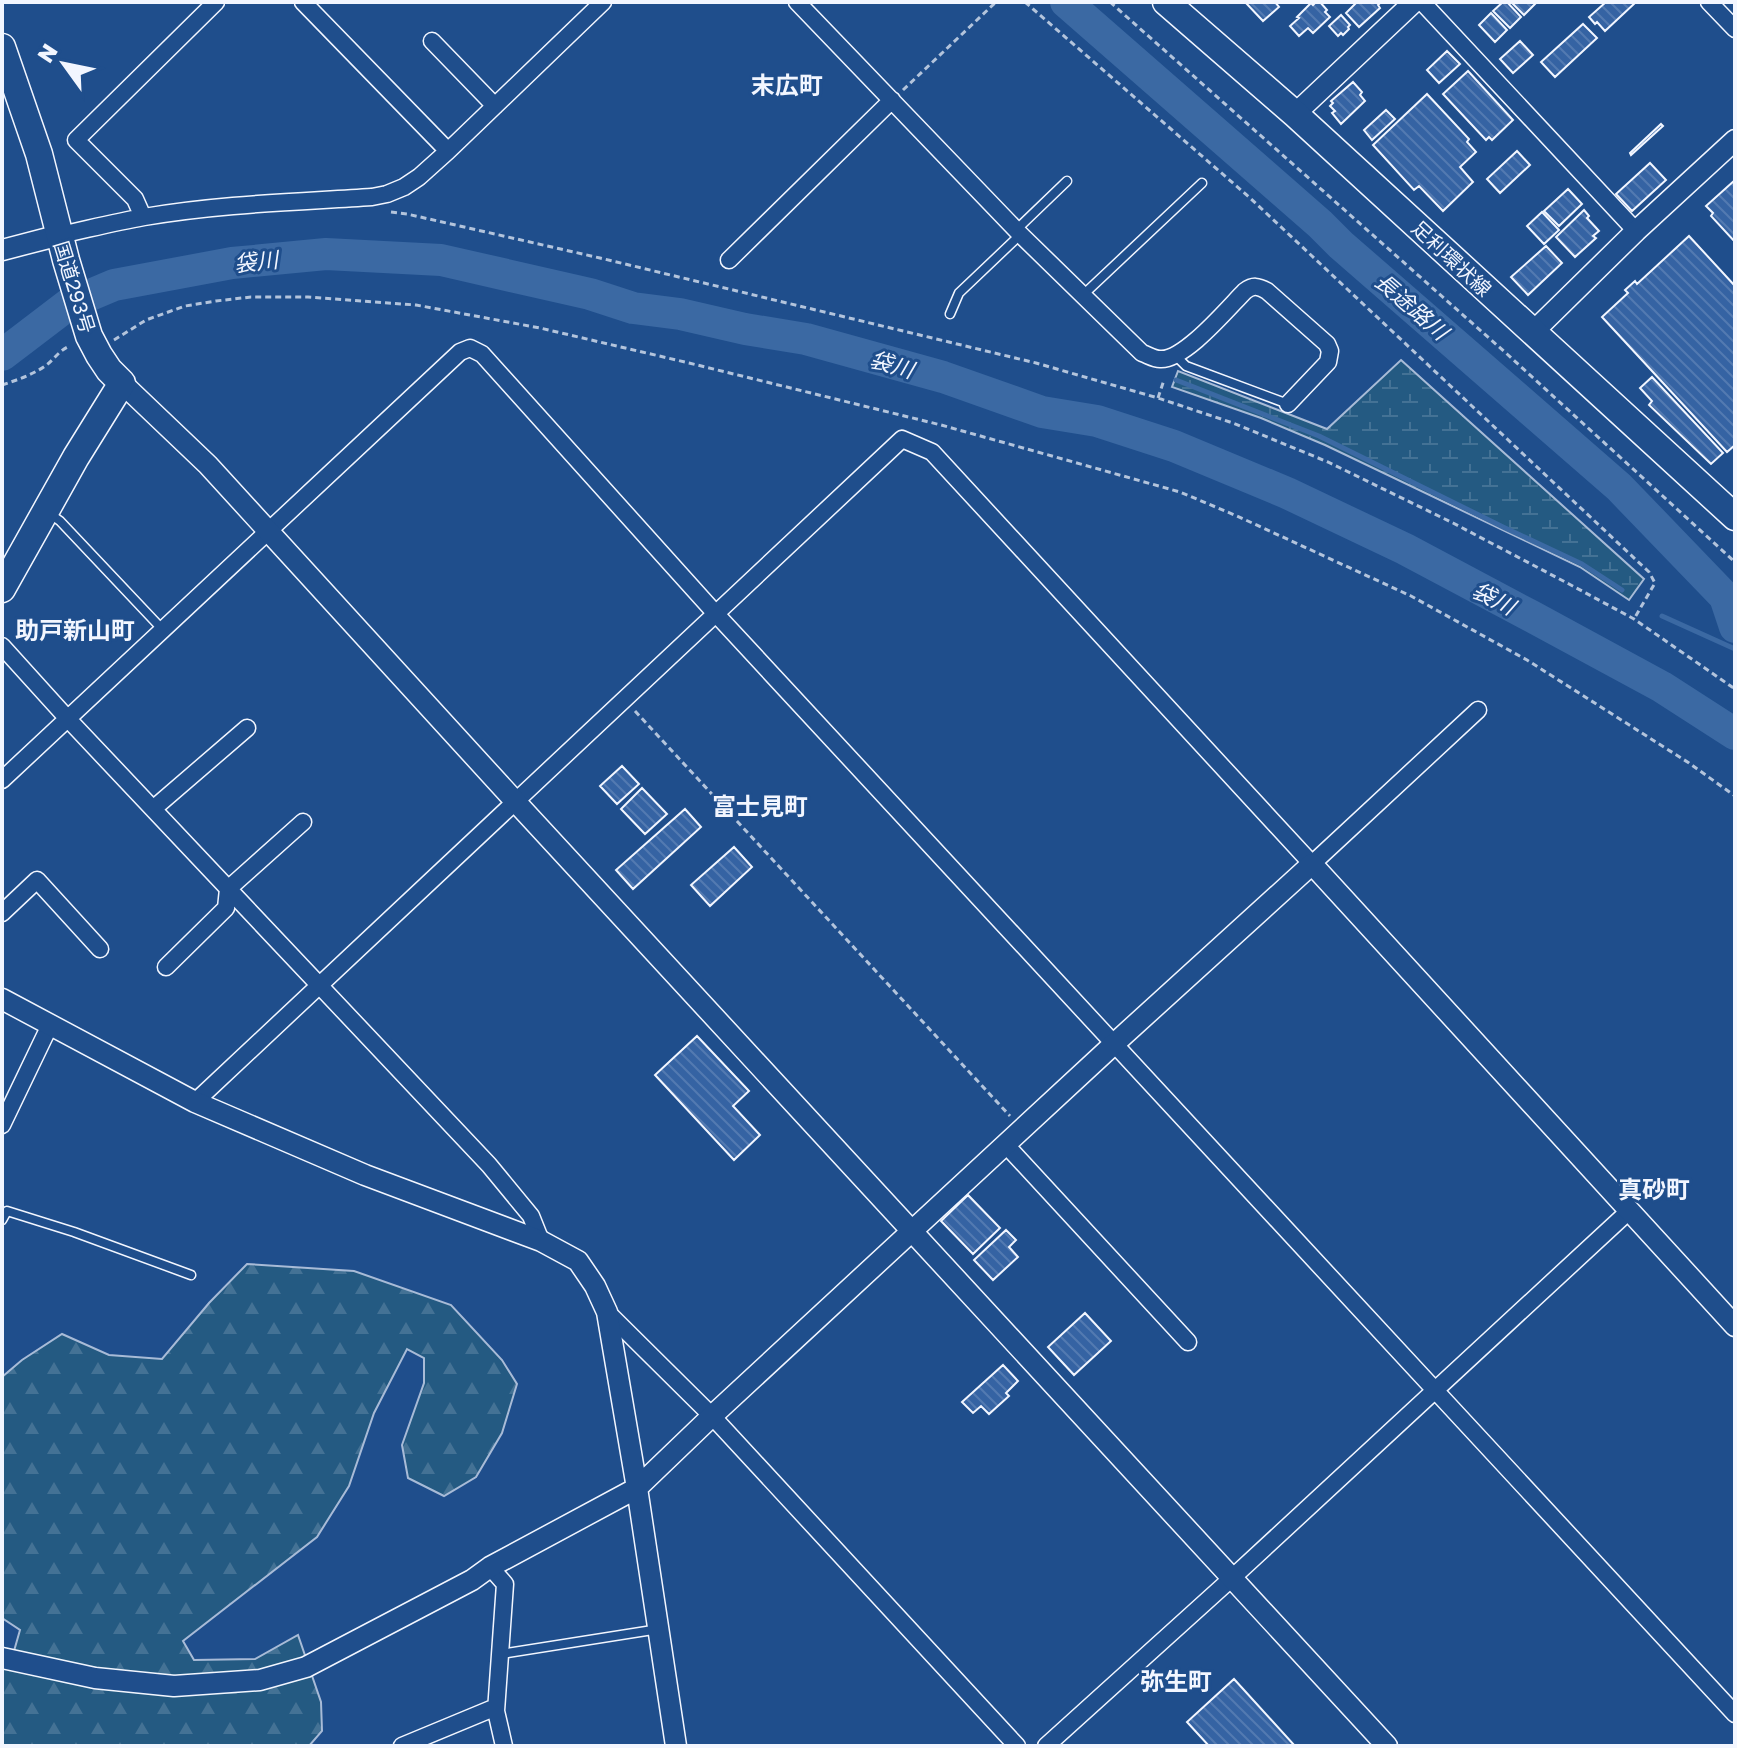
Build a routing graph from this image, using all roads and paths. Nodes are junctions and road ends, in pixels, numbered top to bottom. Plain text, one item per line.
1 (216, 2) edge
2 (303, 2) edge
3 (603, 2) edge
4 (797, 2) edge
5 (996, 2) edge
6 (1025, 2) edge
7 (1110, 2) edge
8 (1166, 2) edge
9 (1414, 2) edge
10 (1422, 2) edge
11 (1709, 2) edge
12 (1735, 29) edge
13 (432, 41) dead end
14 (2, 47) edge
15 (892, 100) junction
16 (495, 106) junction
17 (1295, 114) junction
18 (1735, 140) edge
19 (448, 151) junction
20 (1067, 181) dead end
21 (1202, 183) dead end
22 (383, 211) dead end
23 (143, 217) junction
24 (1636, 231) junction
25 (1018, 232) junction
26 (63, 247) junction
27 (2, 250) edge
28 (729, 260) dead end
29 (1083, 296) junction
30 (950, 314) dead end
31 (1533, 332) junction
32 (80, 340) junction
33 (1176, 356) junction
34 (1164, 380) dead end
35 (122, 383) junction
36 (2, 385) edge
37 (1158, 398) junction
38 (1288, 404) joint
39 (46, 511) junction
40 (1735, 517) edge
41 (268, 533) junction
42 (1735, 562) edge
43 (2, 589) edge
44 (716, 614) junction
45 (1634, 619) junction
46 (164, 630) junction
47 (2, 646) edge
48 (1735, 689) edge
49 (624, 699) junction
50 (1478, 710) dead end
51 (68, 719) junction
52 (247, 728) dead end
53 (2, 780) edge
54 (514, 800) junction
55 (153, 809) junction
56 (303, 822) dead end
57 (1312, 864) junction
58 (228, 889) junction
59 (2, 913) edge
60 (100, 949) dead end
61 (166, 967) dead end
62 (319, 987) junction
63 (2, 999) edge
64 (50, 1025) junction
65 (1114, 1044) junction
66 (195, 1102) junction
67 (2, 1125) edge
68 (1022, 1130) junction
69 (1006, 1145) junction
70 (1629, 1211) junction
71 (2, 1220) edge
72 (913, 1232) junction
73 (541, 1241) junction
74 (191, 1275) dead end
75 (607, 1312) junction
76 (1735, 1326) edge
77 (1188, 1342) dead end
78 (1435, 1391) junction
79 (712, 1416) junction
80 (637, 1488) junction
81 (490, 1567) junction
82 (1232, 1578) junction
83 (659, 1629) junction
84 (501, 1654) junction
85 (2, 1658) edge
86 (496, 1707) junction
87 (1735, 1714) edge
88 (402, 1746) edge
89 (504, 1746) edge
90 (676, 1746) edge
91 (1017, 1746) edge
92 (1046, 1746) edge
93 (1387, 1746) edge

1 - 23 street
2 - 19 street
3 - 16 street
4 - 15 street
5 - 15 path
6 - 45 path
7 - 42 path
8 - 17 main road, 足利環状線
9 - 17 street
10 - 24 street
11 - 12 street
13 - 16 street
14 - 26 main road, 国道293号
15 - 25 street
15 - 28 street
16 - 19 street
17 - 31 main road, 足利環状線
18 - 24 street
19 - 23 street
20 - 25 lane
21 - 29 lane
22 - 37 path
23 - 26 street
24 - 31 street
25 - 29 street
25 - 30 lane
26 - 27 street
26 - 32 main road, 国道293号
29 - 33 street
31 - 40 main road, 足利環状線
32 - 35 main road, 国道293号
32 - 36 path
33 - 38 lane
33 - 38 street
34 - 37 path
35 - 39 main road
35 - 41 street
37 - 45 path
39 - 43 main road
39 - 46 lane
41 - 44 street
41 - 46 street
41 - 54 street
44 - 49 street
44 - 57 street
44 - 65 street
45 - 48 path
46 - 51 street
47 - 51 street
49 - 54 street
49 - 68 path
50 - 57 street
51 - 53 street
51 - 55 street
52 - 55 street
54 - 62 street
54 - 72 street
55 - 58 street
56 - 58 street
57 - 65 street
57 - 70 street
58 - 61 street
58 - 62 street
59 - 60 street
62 - 66 street
62 - 73 street
63 - 64 street
64 - 66 street
64 - 67 street
65 - 68 street
65 - 78 street
66 - 73 street
68 - 69 street
69 - 72 street
69 - 77 street
70 - 76 street
70 - 78 street
71 - 74 lane
72 - 79 street
72 - 82 street
73 - 75 street
75 - 79 street
75 - 80 street
78 - 82 street
78 - 87 street
79 - 80 street
79 - 91 street
80 - 81 street
80 - 83 street
81 - 84 street
81 - 85 street
82 - 92 street
82 - 93 street
83 - 84 lane
83 - 90 street
84 - 86 street
86 - 88 street
86 - 89 street

